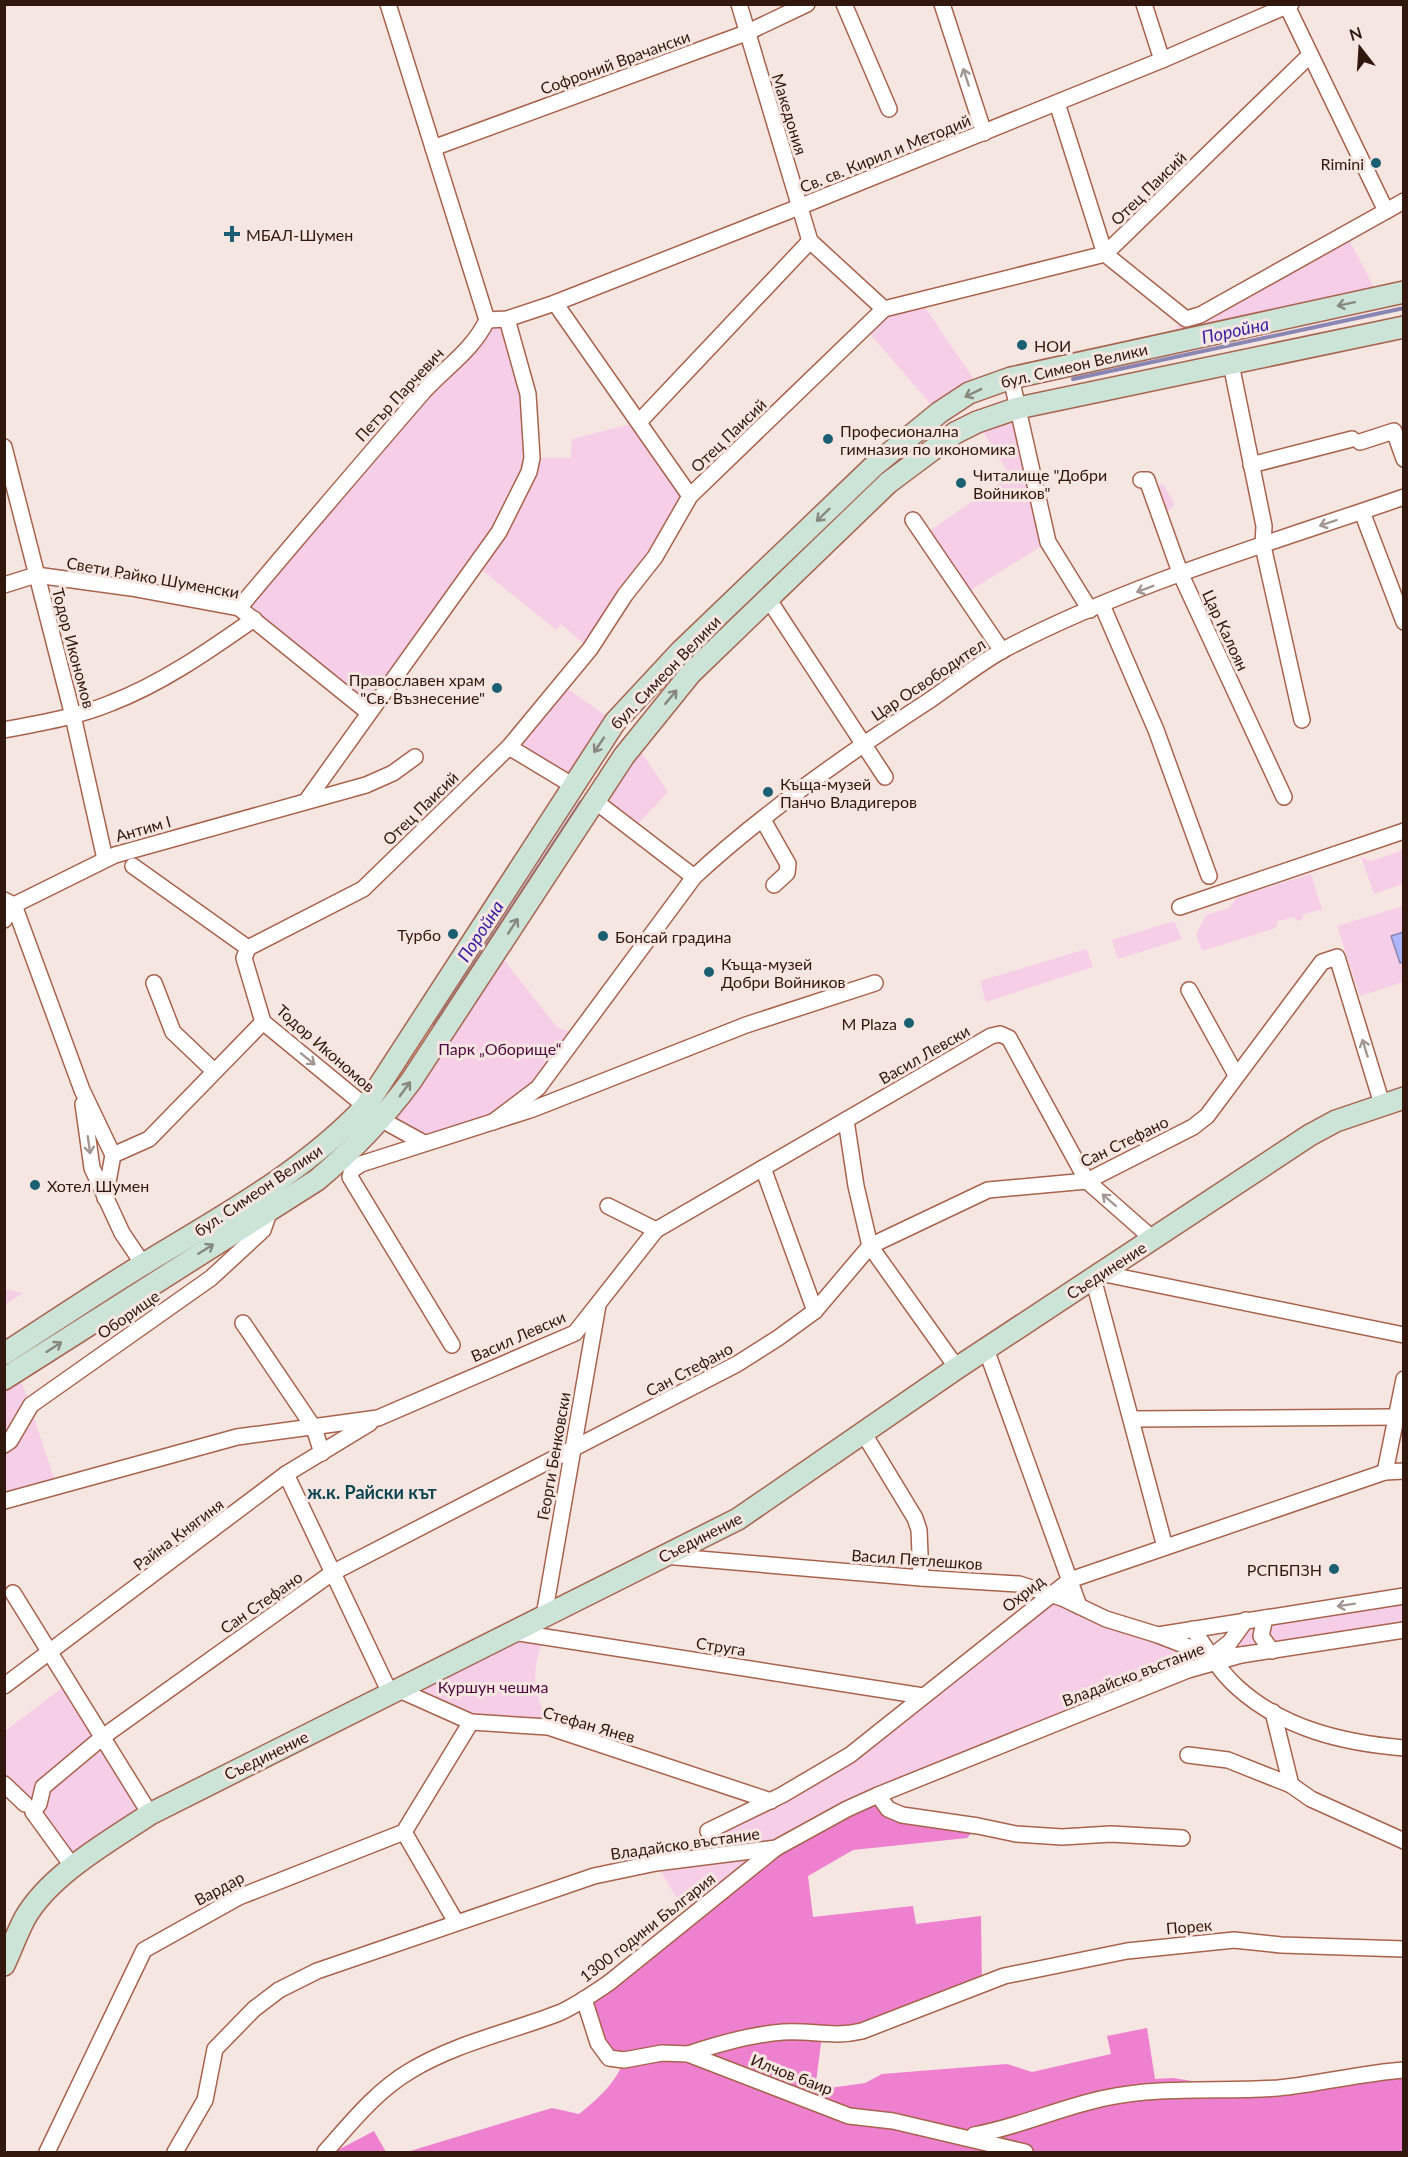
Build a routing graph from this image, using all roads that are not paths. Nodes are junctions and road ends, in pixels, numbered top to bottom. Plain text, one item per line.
1 (388, 4) edge
2 (740, 4) edge
3 (807, 4) edge
4 (844, 4) edge
5 (942, 4) edge
6 (1144, 4) edge
7 (1288, 5) edge
8 (746, 33) junction
9 (1310, 55) junction
10 (1162, 60) junction
11 (1057, 103) junction
12 (889, 110) dead end
13 (984, 133) junction
14 (433, 148) junction
15 (1404, 201) edge
16 (799, 207) junction
17 (1386, 211) junction
18 (810, 241) junction
19 (1105, 254) junction
20 (1404, 292) edge
21 (555, 303) junction
22 (884, 309) junction
23 (507, 319) junction
24 (487, 320) junction
25 (1404, 327) edge
26 (1231, 364) junction
27 (1011, 378) junction
28 (1018, 408) junction
29 (639, 422) junction
30 (4, 447) edge
31 (1404, 459) edge
32 (1251, 465) junction
33 (1141, 480) dead end
34 (690, 496) junction
35 (1404, 497) edge
36 (1362, 512) junction
37 (913, 520) dead end
38 (1263, 546) junction
39 (36, 575) junction
40 (1181, 575) junction
41 (4, 585) edge
42 (767, 597) junction
43 (239, 608) junction
44 (1096, 608) junction
45 (254, 620) junction
46 (1404, 622) edge
47 (1002, 651) junction
48 (369, 713) junction
49 (74, 716) junction
50 (1302, 720) dead end
51 (4, 730) edge
52 (863, 744) junction
53 (509, 747) junction
54 (415, 758) dead end
55 (885, 777) dead end
56 (572, 785) junction
57 (1284, 797) dead end
58 (307, 800) junction
59 (595, 801) junction
60 (763, 820) junction
61 (1404, 831) edge
62 (105, 859) junction
63 (133, 866) dead end
64 (1209, 876) dead end
65 (694, 877) junction
66 (774, 885) dead end
67 (9, 902) edge
68 (1180, 907) dead end
69 (4, 920) edge
70 (248, 948) junction
71 (154, 983) dead end
72 (875, 983) dead end
73 (1189, 990) dead end
74 (263, 1022) junction
75 (214, 1071) junction
76 (1236, 1075) junction
77 (82, 1090) junction
78 (1398, 1103) edge
79 (366, 1106) junction
80 (382, 1120) junction
81 (846, 1120) junction
82 (493, 1122) junction
83 (424, 1143) junction
84 (113, 1155) junction
85 (763, 1168) junction
86 (1087, 1182) junction
87 (105, 1198) junction
88 (608, 1206) dead end
89 (270, 1210) junction
90 (656, 1230) junction
91 (1153, 1239) junction
92 (870, 1246) junction
93 (143, 1264) junction
94 (1096, 1276) junction
95 (599, 1302) junction
96 (815, 1311) junction
97 (243, 1323) dead end
98 (1404, 1335) edge
99 (452, 1345) dead end
100 (986, 1349) junction
101 (4, 1354) edge
102 (957, 1368) junction
103 (4, 1379) edge
104 (1404, 1379) edge
105 (378, 1418) junction
106 (1395, 1418) junction
107 (1132, 1419) junction
108 (314, 1428) junction
109 (864, 1434) junction
110 (4, 1445) edge
111 (572, 1451) junction
112 (322, 1453) junction
113 (1404, 1471) edge
114 (1385, 1472) junction
115 (286, 1474) junction
116 (4, 1501) edge
117 (1165, 1547) junction
118 (664, 1556) junction
119 (333, 1574) junction
120 (921, 1578) junction
121 (1070, 1580) junction
122 (13, 1593) dead end
123 (1051, 1594) junction
124 (1404, 1596) edge
125 (1079, 1606) junction
126 (544, 1616) junction
127 (1265, 1618) junction
128 (1246, 1620) junction
129 (1193, 1629) junction
130 (1404, 1630) edge
131 (513, 1632) junction
132 (1163, 1637) junction
133 (1272, 1651) junction
134 (50, 1652) junction
135 (1214, 1659) junction
136 (1174, 1676) junction
137 (4, 1686) edge
138 (393, 1691) junction
139 (923, 1695) junction
140 (1273, 1712) junction
141 (471, 1722) junction
142 (104, 1736) junction
143 (1404, 1748) edge
144 (1188, 1755) dead end
145 (4, 1784) edge
146 (1292, 1785) junction
147 (878, 1795) junction
148 (771, 1801) junction
149 (29, 1808) junction
150 (150, 1814) junction
151 (404, 1832) junction
152 (708, 1832) dead end
153 (1182, 1838) dead end
154 (1404, 1841) edge
155 (776, 1848) junction
156 (73, 1867) junction
157 (456, 1922) junction
158 (1404, 1949) edge
159 (4, 1965) edge
160 (584, 1999) junction
161 (688, 2054) junction
162 (1404, 2070) edge
163 (968, 2136) junction
164 (47, 2152) edge
165 (175, 2152) edge
166 (325, 2152) edge
167 (1025, 2152) edge

1 - 14 street
2 - 8 street, Македония
3 - 8 street, Софроний Врачански
4 - 12 street
13 -> 5 street
6 - 10 street
7 - 9 street
7 - 10 street, Св. св. Кирил и Методий
8 - 14 street, Софроний Врачански
8 - 16 street, Македония
9 - 17 street
9 - 19 street, Отец Паисий
10 - 11 street, Св. св. Кирил и Методий
11 - 13 street, Св. св. Кирил и Методий
11 - 19 street
13 - 16 street, Св. св. Кирил и Методий
14 - 24 street
15 - 17 street
16 - 18 street, Македония
16 - 21 street, Св. св. Кирил и Методий
17 - 19 street
18 - 22 street, Македония
18 - 29 street
19 - 22 street, Отец Паисий
20 -> 27 main road, бул. Симеон Велики
21 - 23 street, Св. св. Кирил и Методий
21 - 29 street
22 - 34 street, Отец Паисий
23 - 24 street, Св. св. Кирил и Методий
23 - 48 street
24 - 43 street, Петър Парчевич
25 - 26 main road, бул. Симеон Велики
26 - 28 main road, бул. Симеон Велики
26 - 32 street
27 - 28 street
27 -> 56 main road, бул. Симеон Велики
28 - 42 main road, бул. Симеон Велики
28 - 44 street
29 - 34 street
30 - 39 street, Тодор Икономов
31 - 32 street
32 - 38 street
33 - 40 street, Цар Калоян
34 - 53 street, Отец Паисий
35 - 36 street, Цар Освободител
36 -> 38 street, Цар Освободител
36 - 46 street
37 - 47 street
38 - 40 street, Цар Освободител
38 - 50 street
39 - 41 street, Свети Райко Шуменски
39 - 43 street, Свети Райко Шуменски
39 - 49 street, Тодор Икономов
40 -> 44 street, Цар Освободител
40 - 57 street, Цар Калоян
42 - 52 street
59 -> 42 main road, бул. Симеон Велики
43 - 45 street, Свети Райко Шуменски
44 - 47 street, Цар Освободител
44 - 64 street
45 - 48 street, Свети Райко Шуменски
45 - 49 street
47 - 52 street, Цар Освободител
48 - 58 street
49 - 51 street
49 - 62 street, Тодор Икономов
52 - 55 street
52 - 60 street, Цар Освободител
53 - 56 street
53 - 70 street, Отец Паисий
54 - 58 street, Антим I
56 - 79 main road, бул. Симеон Велики
58 - 62 street, Антим I
59 - 65 street
80 -> 59 main road, бул. Симеон Велики
60 - 65 street, Цар Освободител
60 - 66 street
61 - 68 street
62 - 67 street, Антим I
63 - 70 street
65 - 82 street, Цар Освободител
67 - 69 street, Антим I
67 - 77 street
70 - 74 street, Тодор Икономов
71 - 75 street
72 - 82 street
73 - 76 street
74 - 75 street
74 -> 79 street, Тодор Икономов
75 - 84 street
78 -> 76 street, Сан Стефано
76 - 86 street, Сан Стефано
77 - 84 street
77 -> 87 street
78 - 91 main road, Съединение
79 - 80 street, Тодор Икономов
79 - 93 main road, бул. Симеон Велики
80 - 83 street, Тодор Икономов
80 - 89 main road, бул. Симеон Велики
81 - 85 street, Васил Левски
81 - 86 street, Васил Левски
81 - 92 street
82 - 83 street
83 - 99 street
84 - 87 street
85 - 90 street, Васил Левски
85 - 96 street
91 -> 86 street
86 - 92 street, Сан Стефано
87 - 93 street
88 - 90 street
103 -> 89 main road, бул. Симеон Велики
89 - 110 street, Оборище
90 - 95 street, Васил Левски
91 - 94 main road, Съединение
92 - 96 street, Сан Стефано
92 - 102 street
93 - 101 main road, бул. Симеон Велики
94 - 98 street
94 - 100 main road, Съединение
94 - 107 street
95 - 105 street, Васил Левски
95 - 111 street, Георги Бенковски
96 - 111 street, Сан Стефано
97 - 108 street
100 - 102 main road, Съединение
100 - 121 street
102 - 109 main road, Съединение
104 - 106 street
105 - 108 street, Васил Левски
105 - 112 street, Райна Княгиня
106 - 107 street
106 - 114 street
107 - 117 street
108 - 112 street
108 - 116 street, Васил Левски
109 - 118 main road, Съединение
109 - 120 street
111 - 119 street, Сан Стефано
111 - 126 street, Георги Бенковски
112 - 115 street, Райна Княгиня
113 - 114 street, Охрид
114 - 117 street, Охрид
115 - 119 street
115 - 134 street, Райна Княгиня
117 - 121 street, Охрид
118 - 120 street, Васил Петлешков
118 - 126 main road, Съединение
119 - 138 street
119 - 142 street, Сан Стефано
120 - 123 street, Васил Петлешков
121 - 123 street, Охрид
121 - 125 street
122 - 134 street
123 - 125 street, Васил Петлешков
123 - 139 street, Охрид
124 -> 127 street, Владайско въстание
125 - 132 street, Васил Петлешков
126 - 131 main road, Съединение
127 - 128 street, Владайско въстание
127 - 133 street
128 - 129 street, Владайско въстание
128 - 135 street, Владайско въстание
129 - 132 street, Владайско въстание
129 - 135 street
130 - 133 street, Владайско въстание
131 - 138 main road, Съединение
131 - 139 street, Струга
132 - 135 street, Владайско въстание
132 - 136 street
133 - 135 street, Владайско въстание
134 - 137 street, Райна Княгиня
134 - 142 street
135 - 136 street, Владайско въстание
135 - 140 street
136 - 147 street, Владайско въстание
138 - 141 street, Стефан Янев
138 - 150 main road, Съединение
139 - 148 street, Охрид
140 - 143 street
140 - 146 street
141 - 148 street, Стефан Янев
141 - 151 street
142 - 149 street, Сан Стефано
142 - 150 street
144 - 146 street
145 - 149 street
146 - 154 street
147 - 153 street
147 - 155 street, Владайско въстание
148 - 152 street, Охрид
149 - 156 street
150 - 156 main road, Съединение
151 - 157 street
151 - 164 street, Вардар
155 - 157 street, Владайско въстание
155 - 160 street, 1300 години България
156 - 159 main road, Съединение
157 - 165 street, Владайско въстание
158 - 161 street, Порек
160 - 161 street, Илчов баир
160 - 166 street, 1300 години България
161 - 163 street, Илчов баир
162 - 163 street
163 - 167 street, Илчов баир

